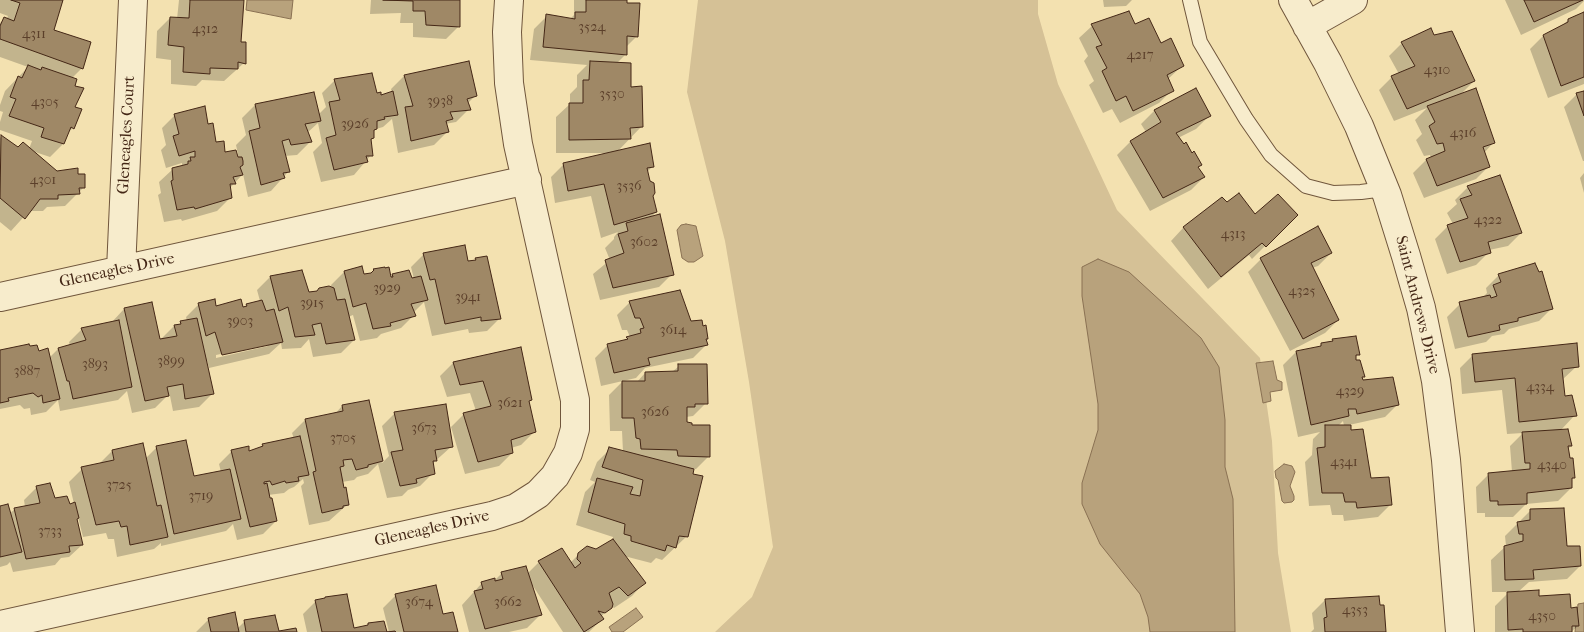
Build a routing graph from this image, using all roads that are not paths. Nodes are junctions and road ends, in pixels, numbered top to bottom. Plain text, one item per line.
1 (133, 0) edge
2 (508, 0) edge
3 (1190, 0) edge
4 (1293, 0) edge
5 (1353, 0) edge
6 (1308, 26) junction
7 (527, 180) junction
8 (1384, 189) junction
9 (121, 270) junction
10 (0, 297) edge
11 (0, 625) edge
12 (1460, 632) edge

1 - 9 street, Gleneagles Court
2 - 7 street, Gleneagles Drive
3 - 8 lane
4 - 6 street, Saint Andrews Drive
5 - 6 street
6 - 8 street, Saint Andrews Drive
7 - 9 street, Gleneagles Drive
7 - 11 street, Gleneagles Drive
8 - 12 street, Saint Andrews Drive
9 - 10 street, Gleneagles Drive

